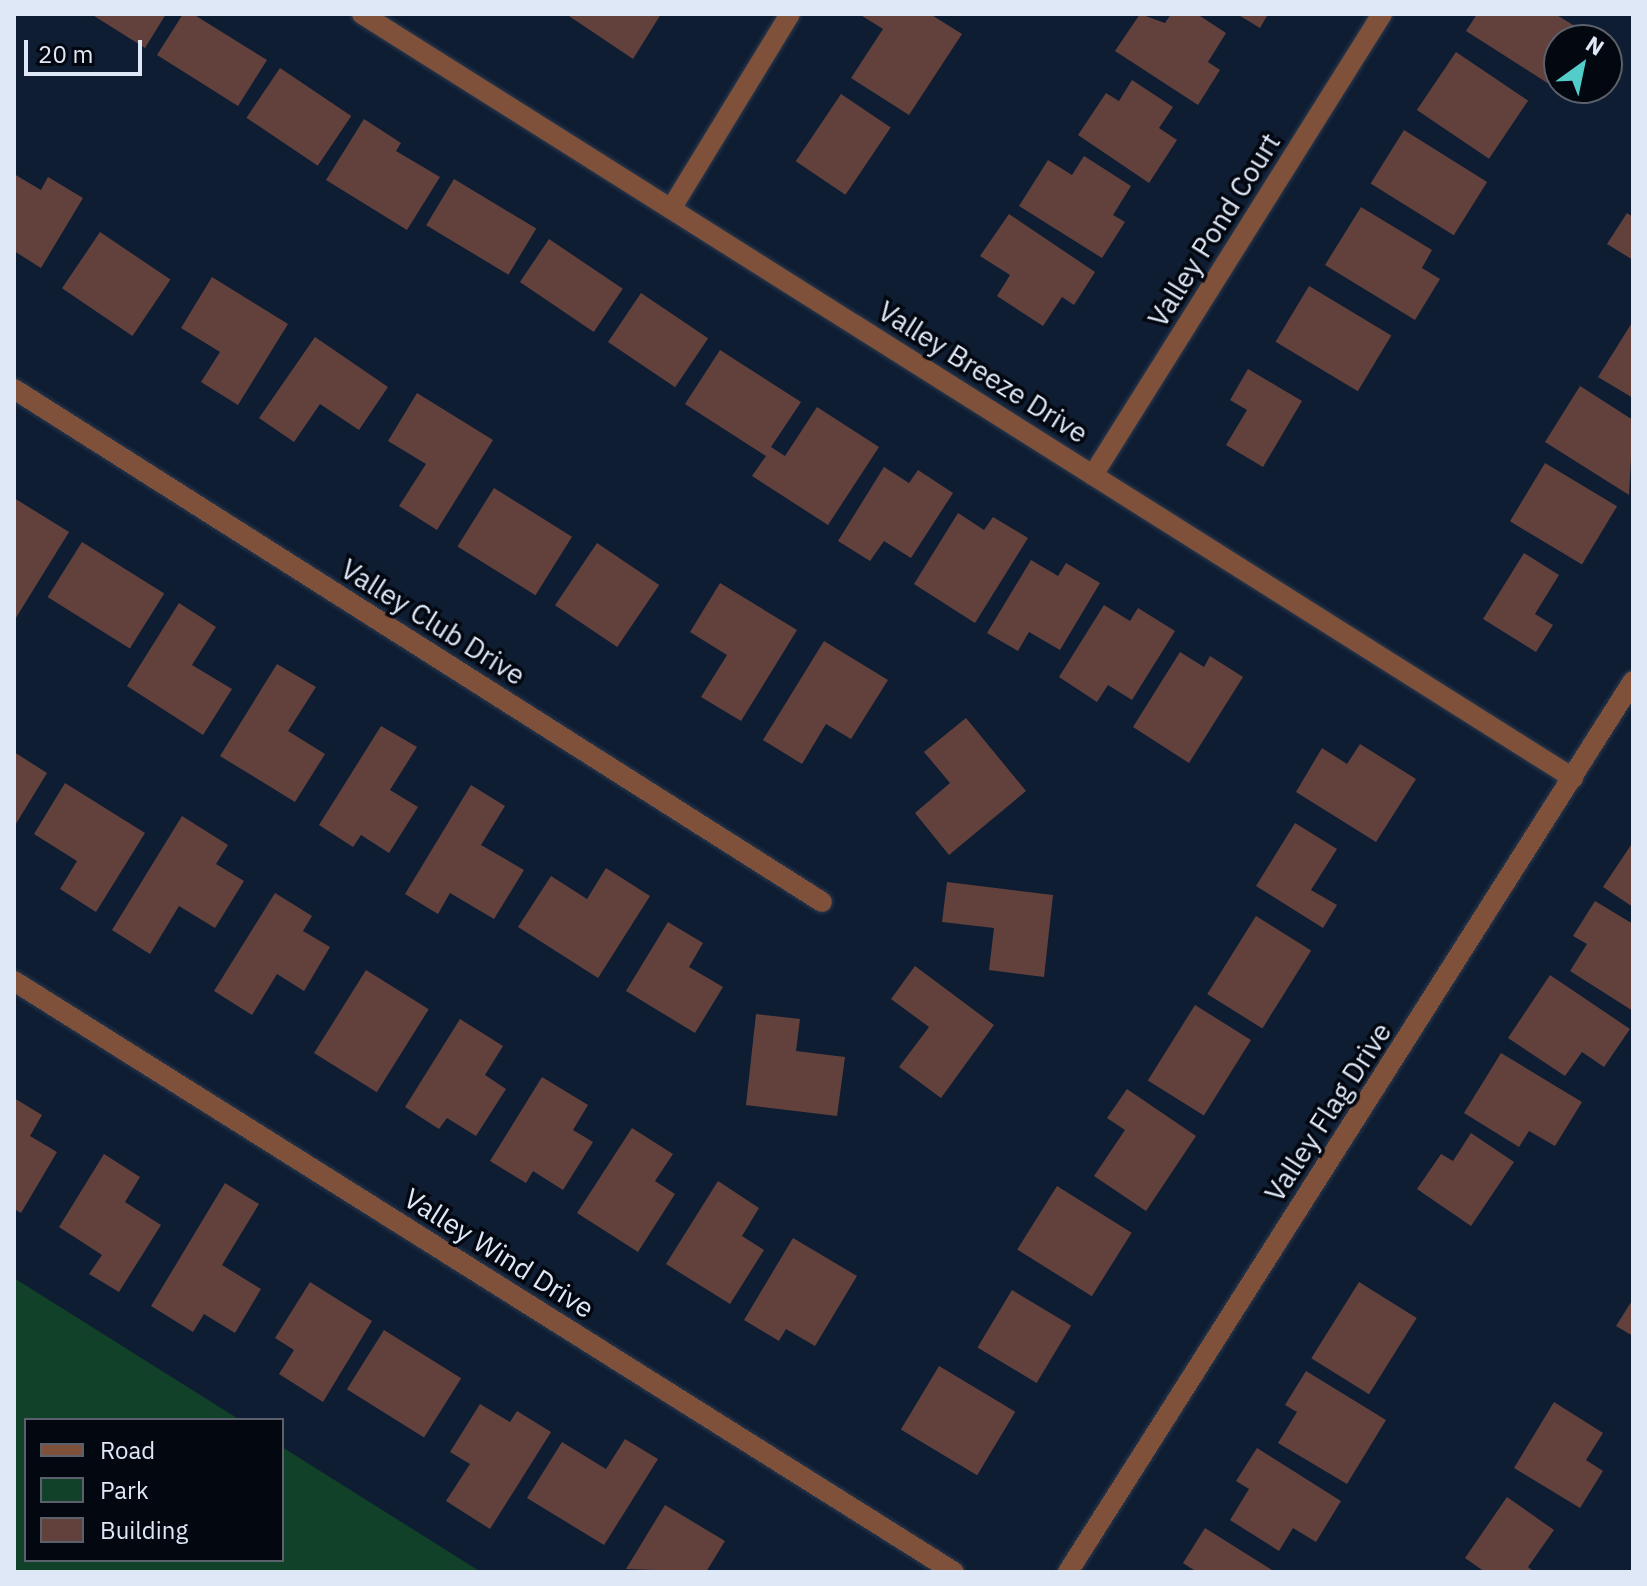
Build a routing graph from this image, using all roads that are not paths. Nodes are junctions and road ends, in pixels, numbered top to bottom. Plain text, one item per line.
1 (362, 14) edge
2 (790, 14) edge
3 (1382, 14) edge
4 (671, 209) junction
5 (14, 389) edge
6 (1093, 475) junction
7 (1633, 681) edge
8 (1573, 778) junction
9 (822, 902) dead end
10 (14, 981) edge
11 (954, 1572) edge
12 (1068, 1572) edge

1 - 4 street, Valley Breeze Drive
2 - 4 street
3 - 6 street, Valley Pond Court
4 - 6 street, Valley Breeze Drive
5 - 9 street, Valley Club Drive
6 - 8 street, Valley Breeze Drive
7 - 8 street, Valley Flag Drive
8 - 12 street, Valley Flag Drive
10 - 11 street, Valley Wind Drive

